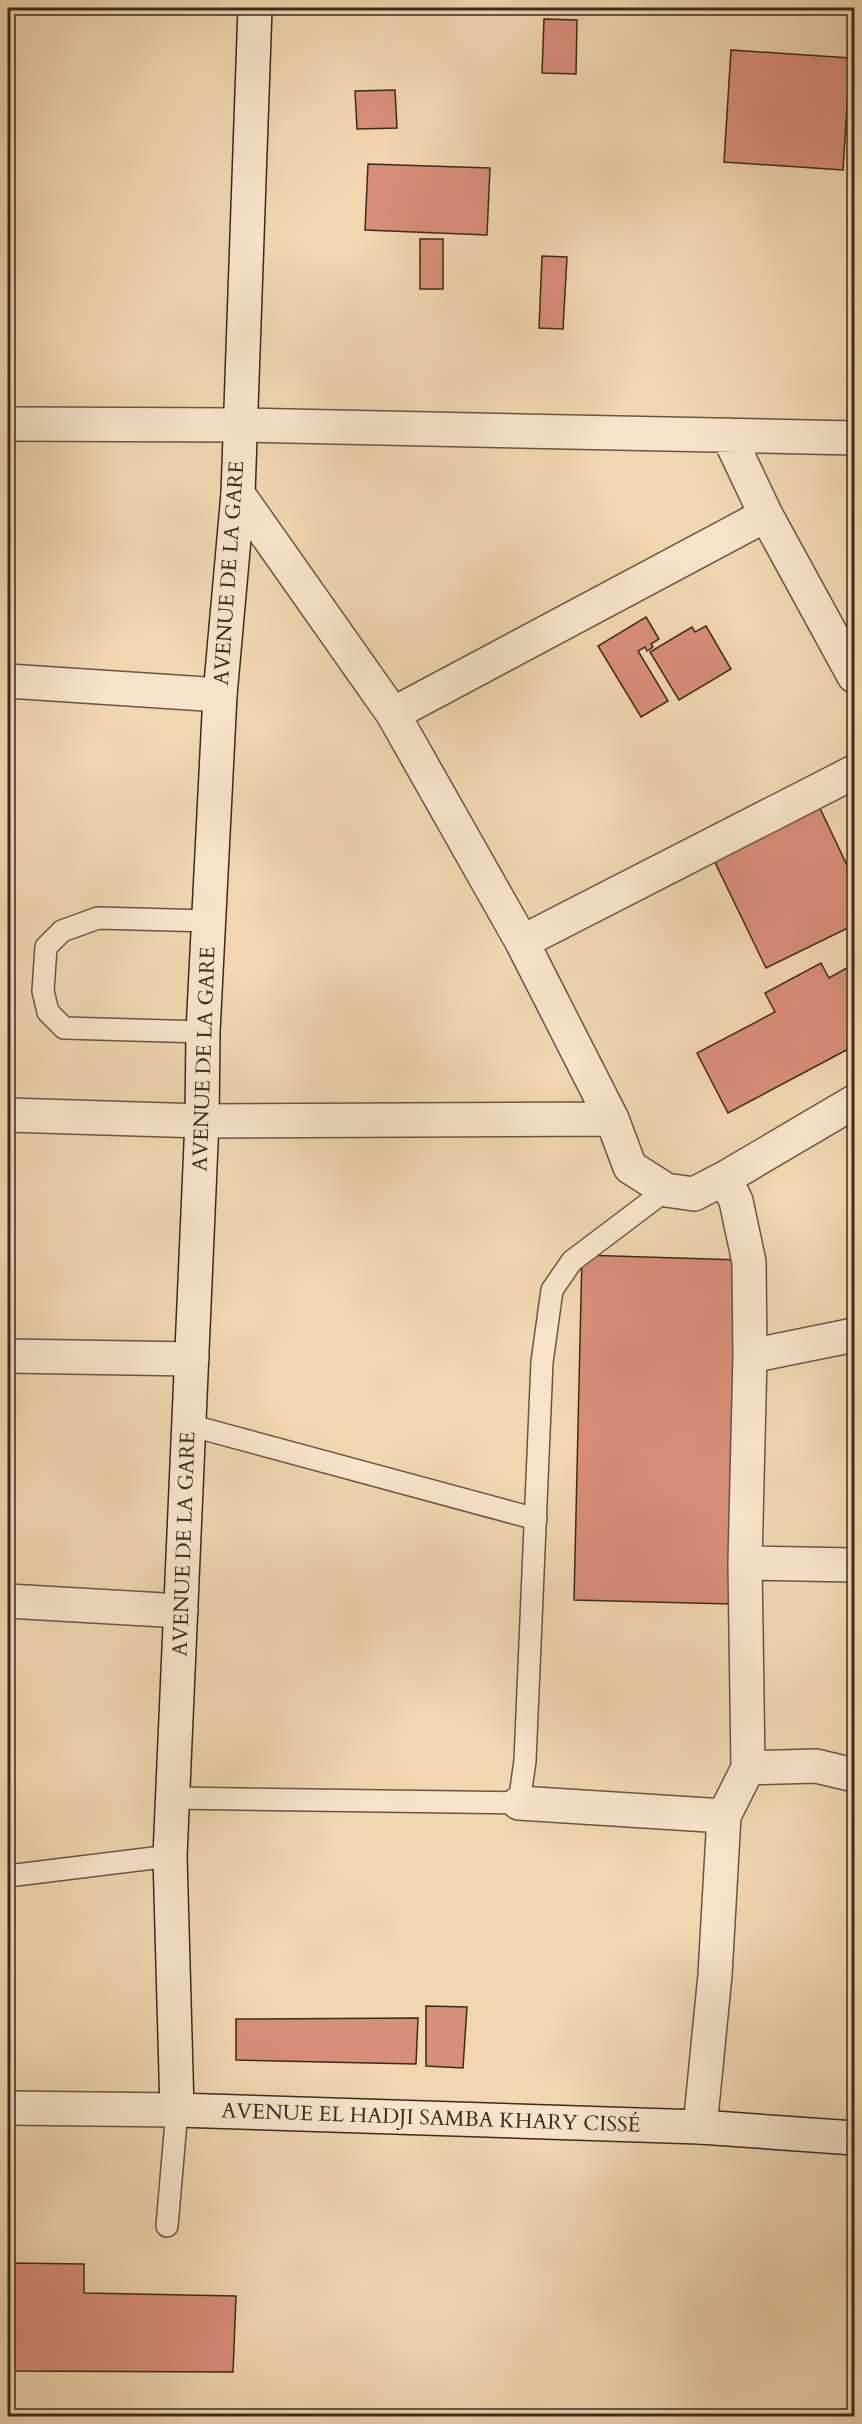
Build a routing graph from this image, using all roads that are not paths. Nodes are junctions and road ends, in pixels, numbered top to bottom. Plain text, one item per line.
1 (255, 8) edge
2 (8, 424) edge
3 (239, 425) junction
4 (728, 435) junction
5 (855, 438) edge
6 (238, 494) junction
7 (765, 515) junction
8 (855, 676) edge
9 (8, 681) edge
10 (220, 695) junction
11 (393, 714) junction
12 (855, 772) edge
13 (209, 921) junction
14 (522, 942) junction
15 (203, 1032) junction
16 (855, 1102) edge
17 (8, 1115) edge
18 (612, 1119) junction
19 (202, 1121) junction
20 (725, 1178) junction
21 (666, 1190) junction
22 (855, 1335) edge
23 (8, 1356) edge
24 (750, 1356) junction
25 (192, 1359) junction
26 (189, 1425) junction
27 (536, 1520) junction
28 (745, 1563) junction
29 (855, 1565) edge
30 (8, 1601) edge
31 (181, 1611) junction
32 (748, 1768) junction
33 (855, 1775) edge
34 (173, 1798) junction
35 (519, 1803) junction
36 (724, 1816) junction
37 (170, 1856) junction
38 (8, 1876) edge
39 (8, 2108) edge
40 (177, 2110) junction
41 (700, 2127) junction
42 (855, 2138) edge
43 (167, 2226) dead end

1 - 3 street, AVENUE DE LA GARE
2 - 3 street
3 - 4 street
3 - 6 street, AVENUE DE LA GARE
4 - 5 street
4 - 7 street
6 - 10 street, AVENUE DE LA GARE
6 - 11 street
7 - 8 street
7 - 11 street
9 - 10 street
10 - 13 street, AVENUE DE LA GARE
11 - 14 street
12 - 14 street
13 - 15 street, AVENUE DE LA GARE
13 - 15 lane
14 - 18 street
15 - 19 street, AVENUE DE LA GARE
16 - 20 street
17 - 19 street
18 - 19 street
18 - 21 street
19 - 25 street, AVENUE DE LA GARE
20 - 21 street
20 - 24 street
21 - 27 lane
22 - 24 street
23 - 25 street
24 - 28 street
25 - 26 street, AVENUE DE LA GARE
26 - 27 lane
26 - 31 street, AVENUE DE LA GARE
27 - 35 lane
28 - 29 street
28 - 32 street
30 - 31 street
31 - 34 street, AVENUE DE LA GARE
32 - 33 street
32 - 36 street
34 - 35 lane
34 - 37 street, AVENUE DE LA GARE
35 - 36 street
36 - 41 street
37 - 38 lane
37 - 40 street, AVENUE DE LA GARE
39 - 40 street, AVENUE EL HADJI SAMBA KHARY CISSÉ
40 - 41 street, AVENUE EL HADJI SAMBA KHARY CISSÉ
40 - 43 lane
41 - 42 street, AVENUE EL HADJI SAMBA KHARY CISSÉ

